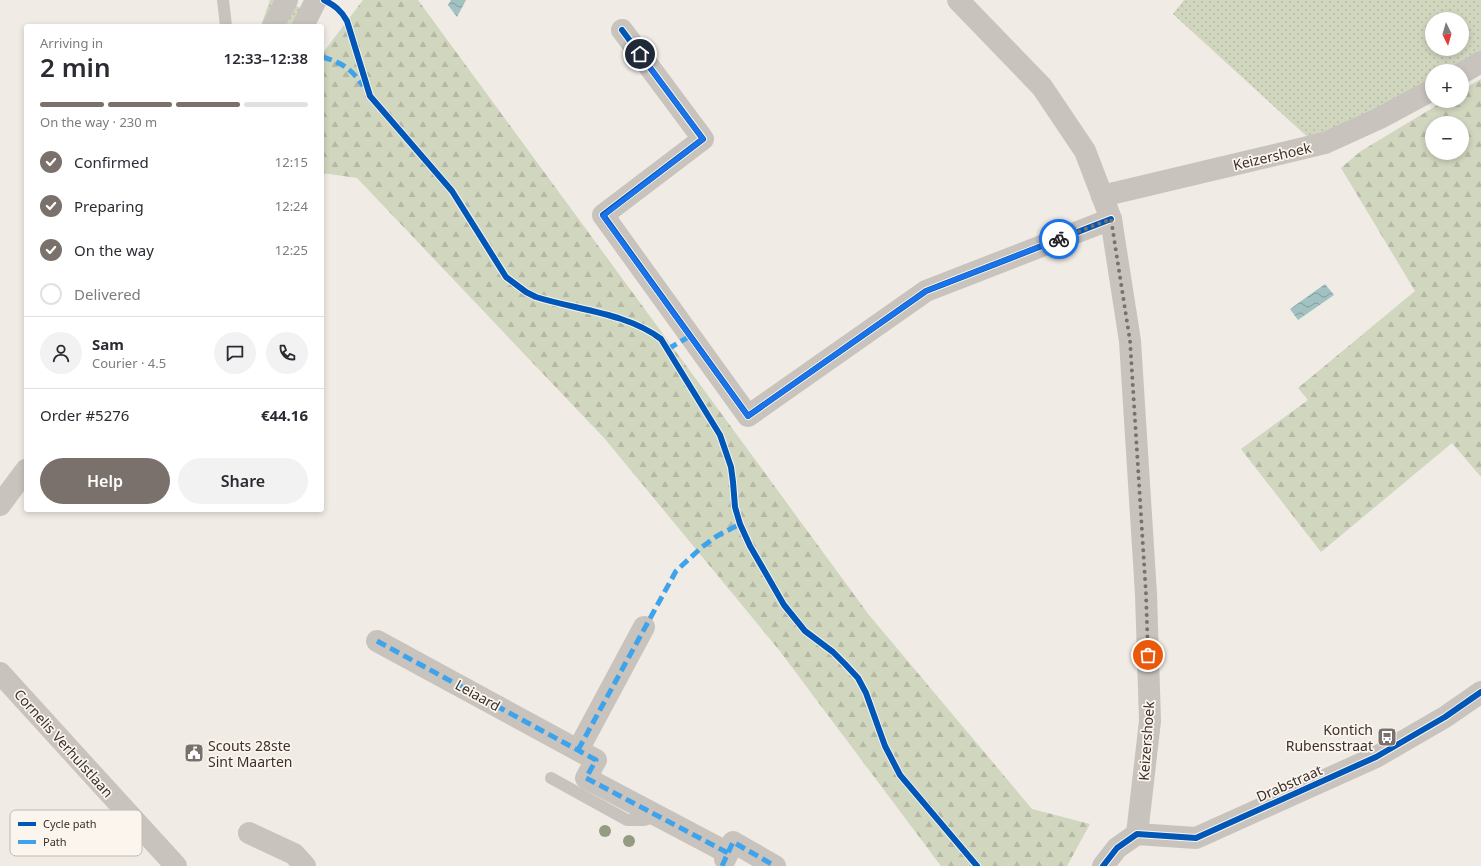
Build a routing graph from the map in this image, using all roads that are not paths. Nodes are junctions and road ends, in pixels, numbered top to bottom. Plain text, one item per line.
1 (223, 0) edge
2 (286, 0) edge
3 (316, 0) edge
4 (958, 0) edge
5 (226, 24) edge
6 (274, 24) edge
7 (304, 24) edge
8 (622, 30) dead end
9 (1481, 62) edge
10 (1469, 69) edge
11 (1425, 94) edge
12 (1102, 196) junction
13 (1111, 219) junction
14 (24, 473) edge
15 (0, 505) edge
16 (644, 627) dead end
17 (377, 641) dead end
18 (0, 673) edge
19 (1481, 692) edge
20 (578, 750) junction
21 (551, 778) dead end
22 (125, 810) edge
23 (657, 816) junction
24 (142, 829) edge
25 (249, 833) dead end
26 (1136, 834) junction
27 (725, 859) edge
28 (176, 866) edge
29 (305, 866) edge
30 (775, 866) edge
31 (1103, 866) edge

1 - 5 lane
2 - 6 street
3 - 7 street
4 - 12 street, Keizershoek
8 - 13 street
9 - 10 street
11 - 12 street, Keizershoek
12 - 13 street, Keizershoek
13 - 26 street, Keizershoek
14 - 15 street
16 - 20 street
17 - 20 street, Leiaard
18 - 22 street, Cornelis Verhulstlaan
19 - 26 street, Drabstraat
20 - 23 street, Leiaard
21 - 23 lane
23 - 27 street, Leiaard
24 - 28 street, Cornelis Verhulstlaan
25 - 29 street
26 - 31 street
27 - 30 street, Leiaard

